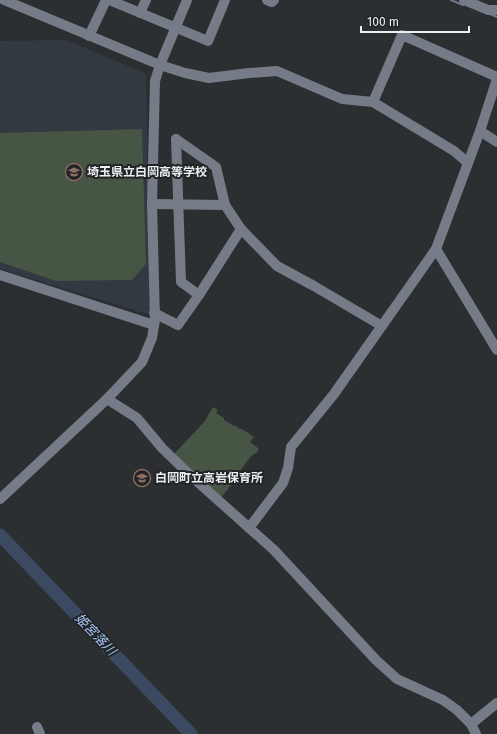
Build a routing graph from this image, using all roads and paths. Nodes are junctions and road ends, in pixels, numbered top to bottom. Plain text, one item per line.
1 (4, 0) edge
2 (106, 0) edge
3 (109, 0) edge
4 (146, 0) edge
5 (187, 0) edge
6 (225, 0) edge
7 (267, 0) edge
8 (274, 0) edge
9 (464, 0) edge
10 (497, 10) edge
11 (140, 13) junction
12 (175, 27) junction
13 (90, 36) junction
14 (160, 65) junction
15 (497, 78) edge
16 (373, 102) junction
17 (480, 131) junction
18 (497, 142) edge
19 (468, 163) junction
20 (152, 204) junction
21 (178, 205) junction
22 (224, 205) junction
23 (241, 230) junction
24 (436, 249) junction
25 (0, 275) edge
26 (199, 295) junction
27 (154, 313) junction
28 (154, 325) junction
29 (382, 326) junction
30 (497, 350) edge
31 (107, 400) junction
32 (0, 500) edge
33 (249, 528) junction
34 (497, 704) edge
35 (471, 724) junction
36 (476, 734) edge

1 - 13 street
2 - 13 street
3 - 11 street
4 - 11 street
5 - 12 street
6 - 12 street
7 - 8 street
9 - 10 street
11 - 12 street
12 - 14 street
13 - 14 street
14 - 16 street
14 - 20 street
15 - 16 street
15 - 17 street
16 - 19 street
17 - 18 street
17 - 19 street
19 - 24 street
20 - 21 street
20 - 27 street
21 - 22 street
21 - 22 street
21 - 26 street
22 - 23 street
23 - 26 street
23 - 29 street
24 - 29 street
24 - 30 street
25 - 28 street
26 - 27 street
27 - 28 street
28 - 31 street
29 - 33 street
31 - 32 street
31 - 33 street
33 - 35 street
34 - 35 street
35 - 36 street

